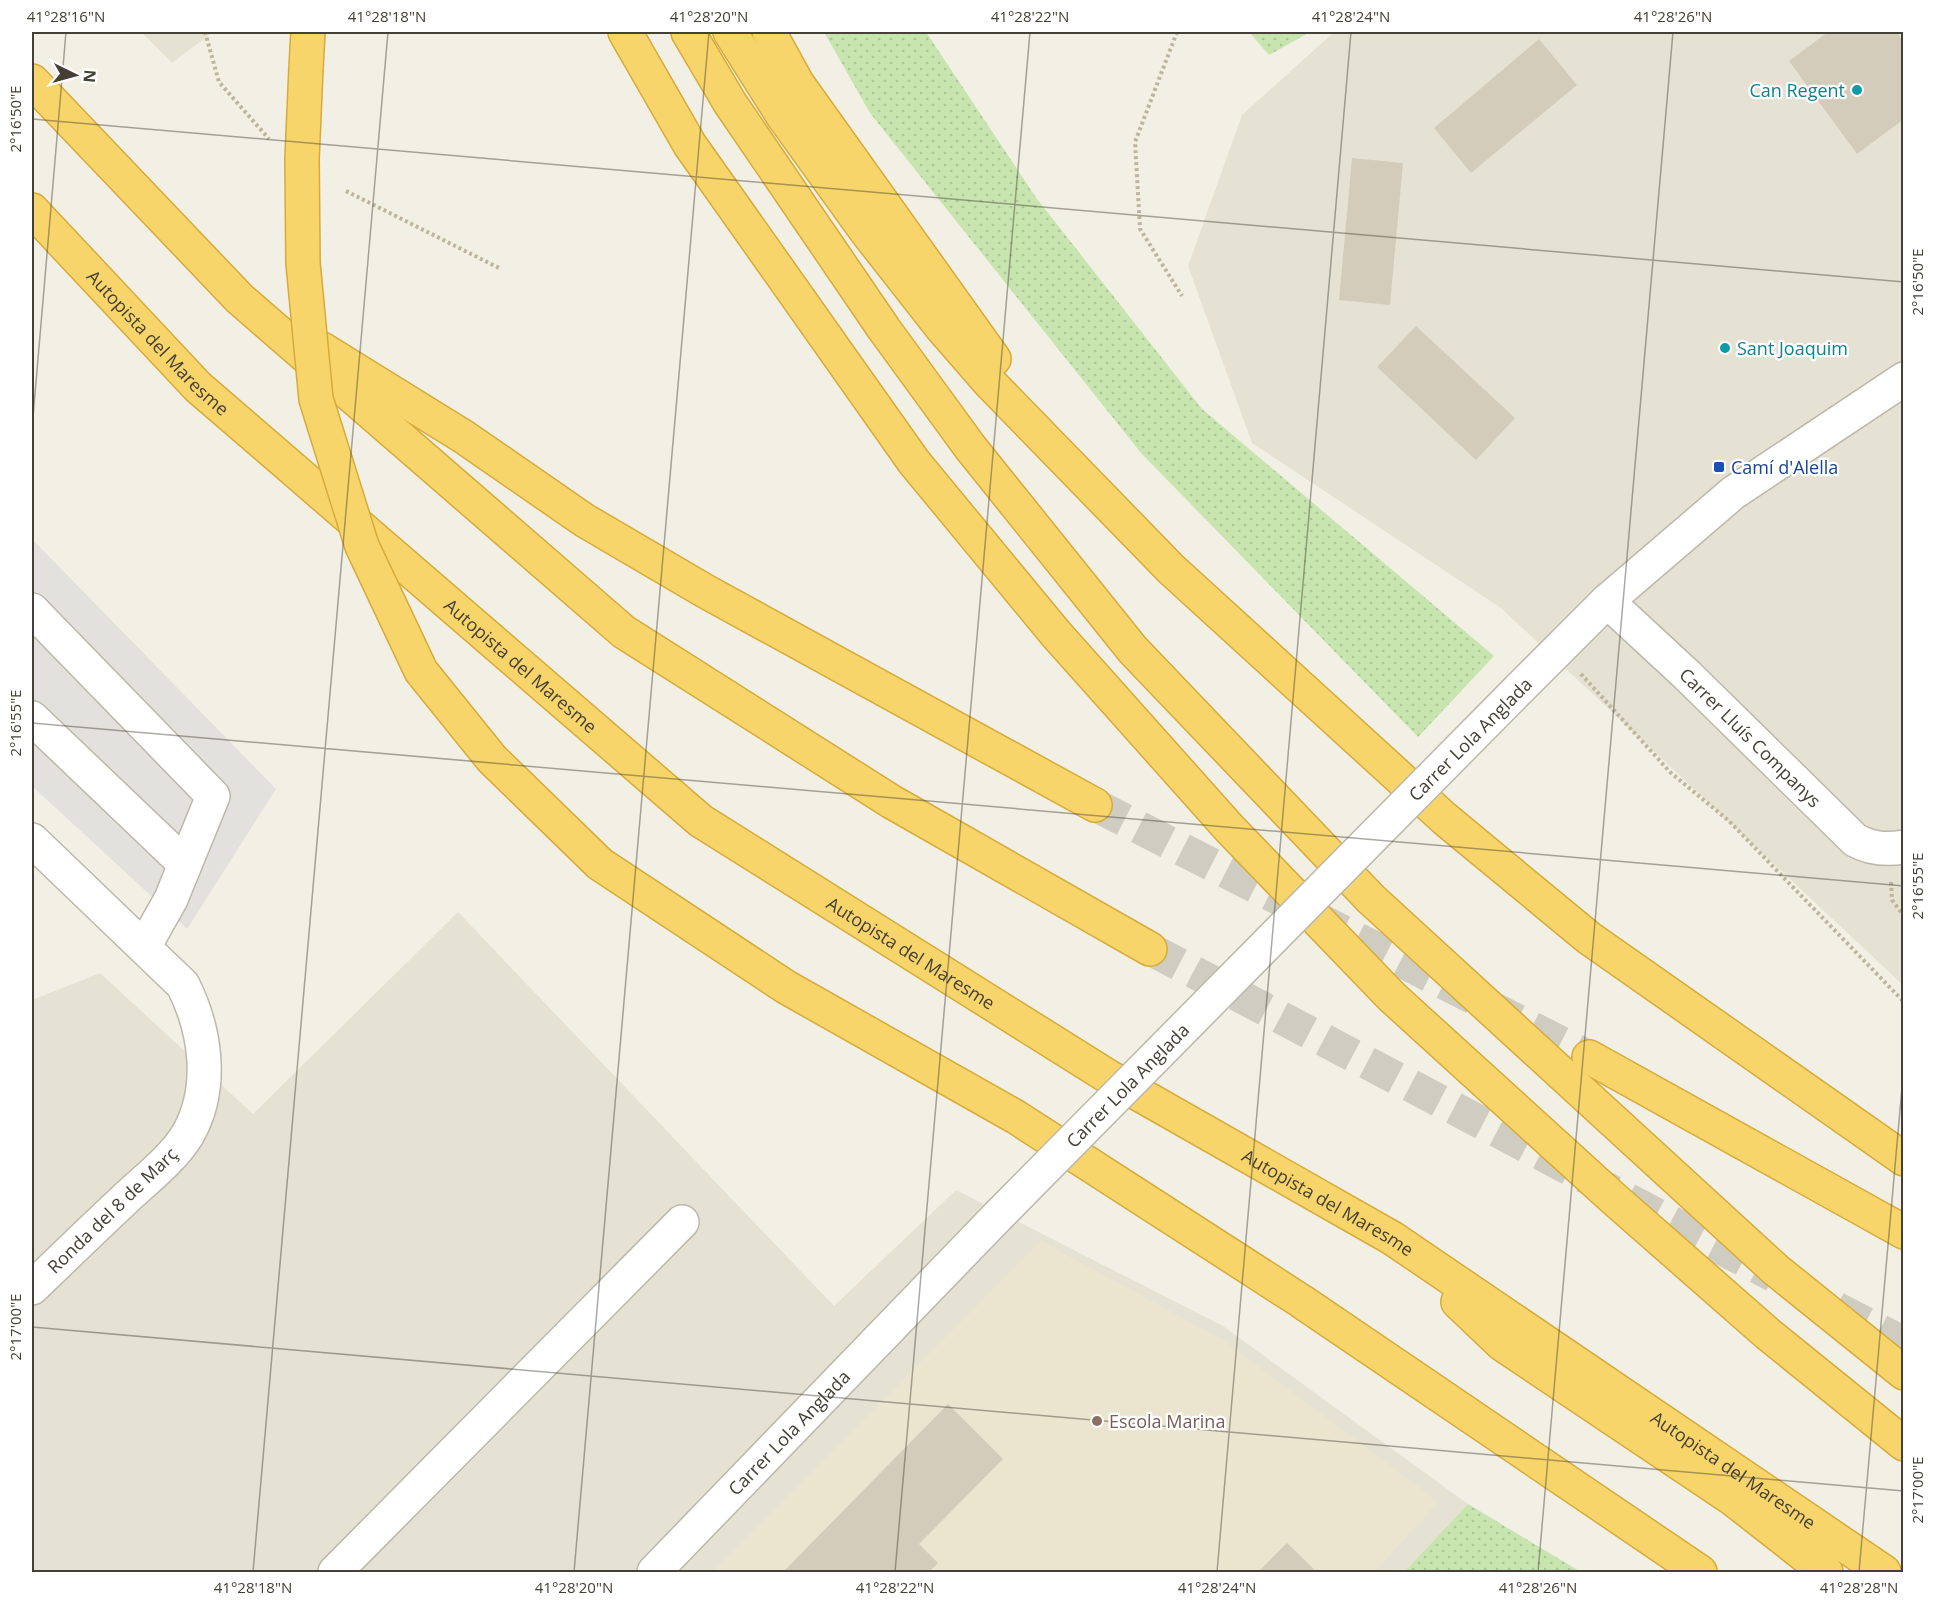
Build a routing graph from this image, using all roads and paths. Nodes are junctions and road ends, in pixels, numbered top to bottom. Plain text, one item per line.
1 (206, 32) edge
2 (308, 32) edge
3 (625, 32) edge
4 (688, 32) edge
5 (730, 32) edge
6 (769, 32) edge
7 (1177, 32) edge
8 (32, 81) edge
9 (272, 143) dead end
10 (345, 191) dead end
11 (32, 210) edge
12 (499, 268) dead end
13 (1182, 296) dead end
14 (240, 299) junction
15 (1904, 379) edge
16 (1128, 527) junction
17 (1607, 601) junction
18 (32, 610) edge
19 (1560, 648) junction
20 (32, 718) edge
21 (1095, 805) tunnel mouth
22 (32, 840) edge
23 (1904, 847) edge
24 (185, 864) junction
25 (144, 947) junction
26 (1150, 949) tunnel mouth
27 (1904, 1002) edge
28 (1589, 1057) tunnel mouth
29 (1904, 1159) edge
30 (682, 1222) dead end
31 (1904, 1232) edge
32 (1392, 1238) junction
33 (32, 1288) edge
34 (1904, 1373) edge
35 (1904, 1443) edge
36 (335, 1572) edge
37 (654, 1572) edge
38 (1700, 1572) edge
39 (1826, 1572) edge
40 (1884, 1572) edge

1 - 9 path
2 - 38 highway, bridge
3 - 35 highway
4 - 34 highway
5 - 16 highway
6 - 16 highway
7 - 13 path
8 - 14 highway
10 - 12 path
11 - 32 highway, Autopista del Maresme
14 - 21 highway
14 - 26 highway
15 - 17 street, Carrer Lola Anglada
16 - 29 highway
17 - 19 street, Carrer Lola Anglada
17 - 23 street, Carrer Lluís Companys
18 - 24 street
19 - 27 path
19 - 37 street, Carrer Lola Anglada, bridge
20 - 24 street
22 - 25 street, Ronda del 8 de Març
24 - 25 street
25 - 33 street, Ronda del 8 de Març
28 - 31 highway
30 - 36 street
32 - 39 highway
32 - 40 highway, Autopista del Maresme

